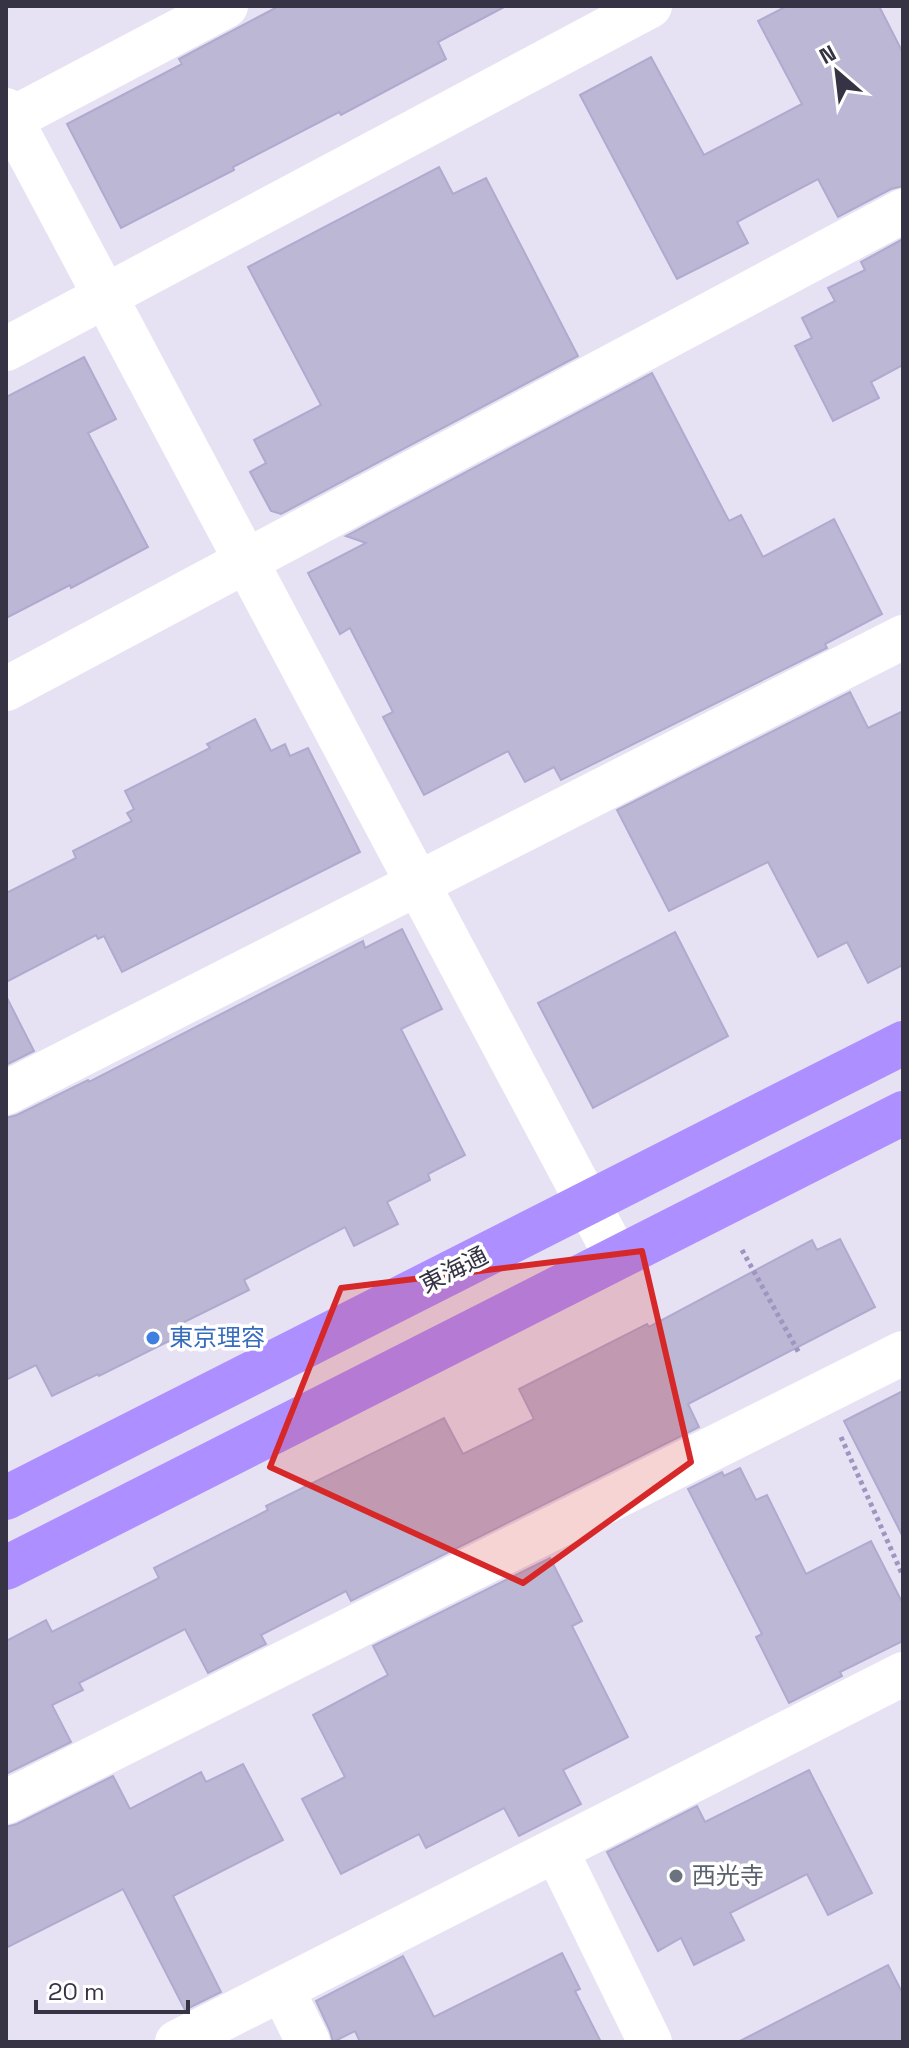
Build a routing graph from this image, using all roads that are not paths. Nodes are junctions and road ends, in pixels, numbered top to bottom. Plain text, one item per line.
1 (226, 6) edge
2 (650, 6) edge
3 (8, 117) edge
4 (903, 211) edge
5 (105, 297) junction
6 (6, 349) edge
7 (246, 561) junction
8 (903, 637) edge
9 (6, 689) edge
10 (418, 885) junction
11 (903, 1043) edge
12 (6, 1093) edge
13 (903, 1113) edge
14 (587, 1203) junction
15 (617, 1258) junction
16 (903, 1353) edge
17 (6, 1498) edge
18 (6, 1568) edge
19 (903, 1674) edge
20 (6, 1802) edge
21 (556, 1850) junction
22 (282, 1989) junction
23 (177, 2042) edge
24 (308, 2042) edge
25 (650, 2042) edge

1 - 3 street
2 - 5 street
3 - 5 street
4 - 7 street
5 - 6 street
5 - 7 street
7 - 9 street
7 - 10 street
8 - 10 street
10 - 12 street
10 - 14 street
11 - 14 main road, 東海通
13 - 15 main road
14 - 15 street
14 - 17 main road, 東海通
15 - 18 main road
16 - 20 street
19 - 21 street
21 - 22 street
21 - 25 street
22 - 23 street
22 - 24 street

